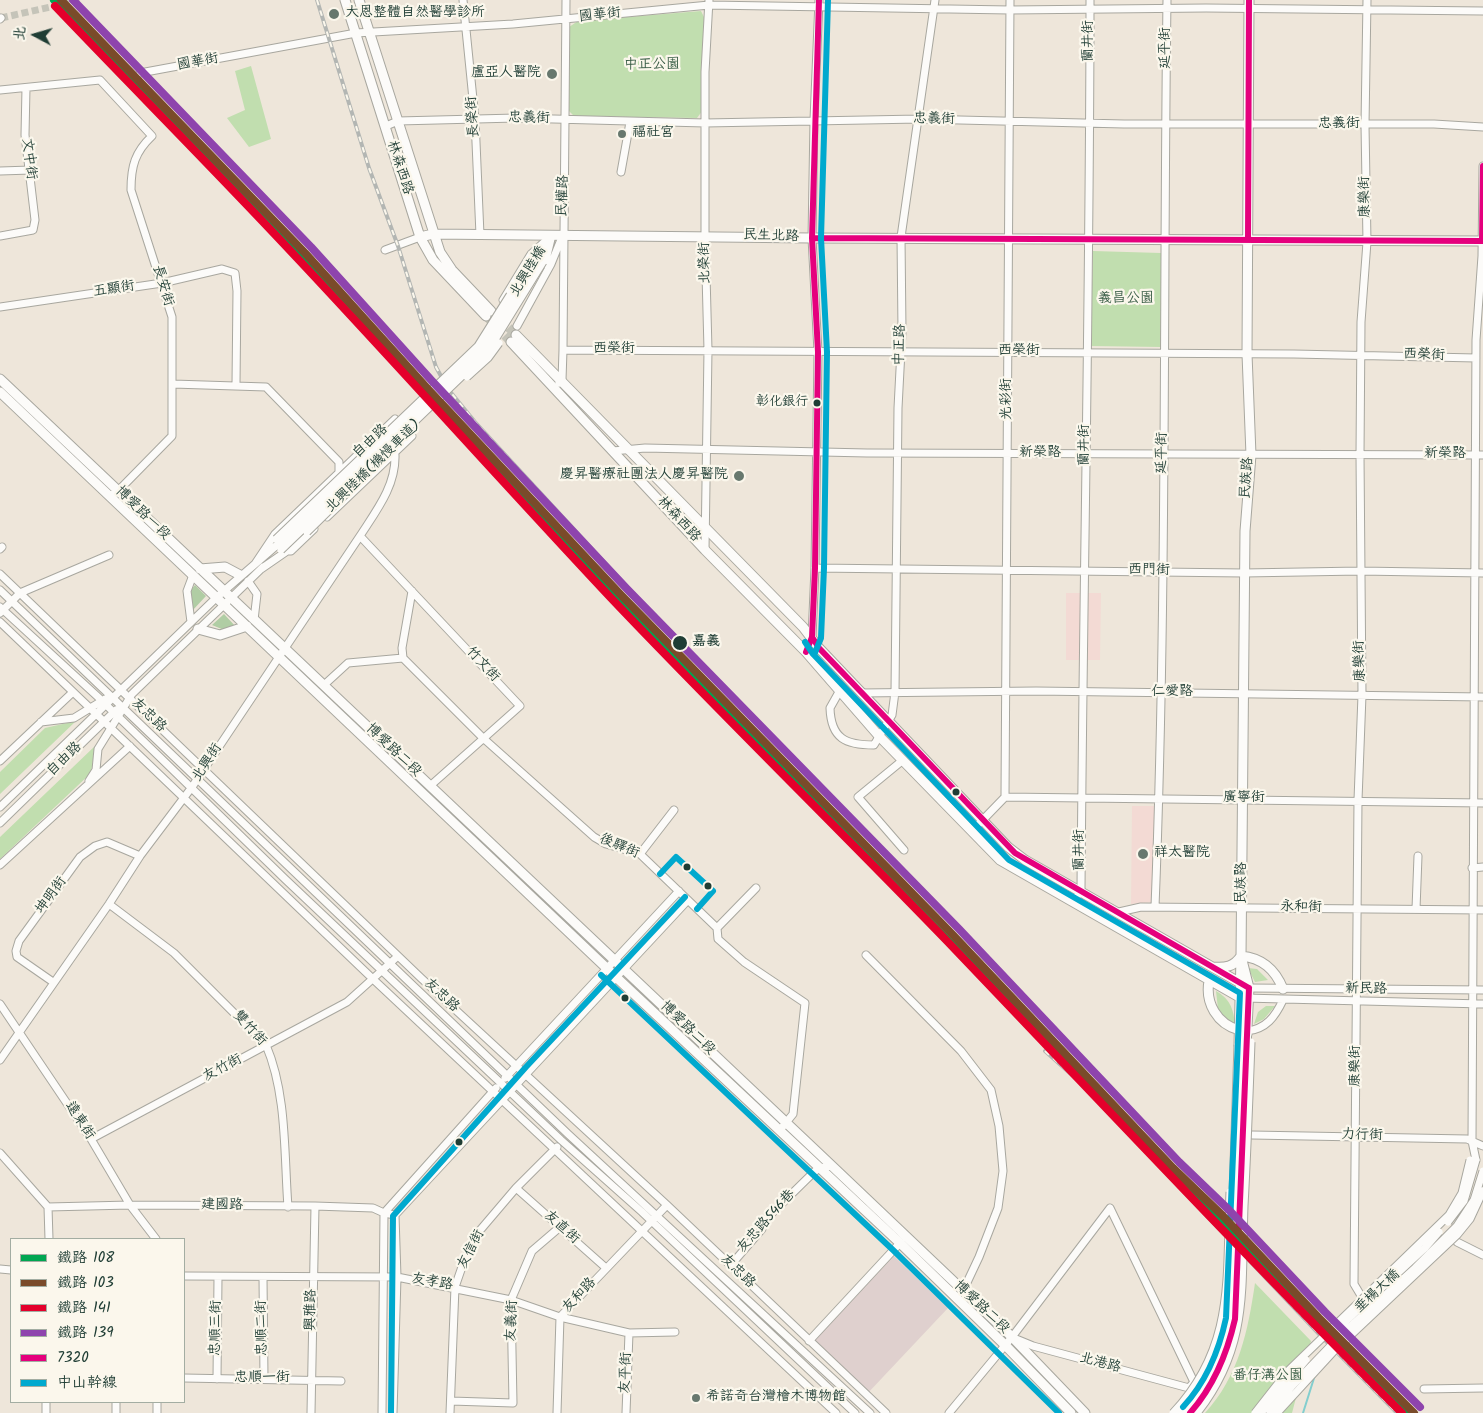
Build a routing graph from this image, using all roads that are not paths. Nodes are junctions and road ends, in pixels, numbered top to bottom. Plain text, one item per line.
1 (345, 0) edge
2 (359, 0) edge
3 (463, 0) edge
4 (566, 0) edge
5 (935, 0) edge
6 (1010, 0) edge
7 (1167, 0) edge
8 (1312, 0) edge
9 (1367, 0) edge
10 (709, 2) edge
11 (820, 3) edge
12 (1090, 4) edge
13 (1249, 4) edge
14 (935, 8) junction
15 (1312, 8) junction
16 (1167, 9) junction
17 (1366, 9) junction
18 (1010, 10) junction
19 (1483, 11) edge
20 (566, 19) junction
21 (465, 26) junction
22 (356, 33) junction
23 (369, 33) junction
24 (140, 73) dead end
25 (26, 88) junction
26 (0, 90) edge
27 (475, 119) junction
28 (566, 119) junction
29 (814, 120) junction
30 (919, 120) junction
31 (398, 121) junction
32 (1010, 121) junction
33 (630, 122) junction
34 (705, 123) junction
35 (1090, 123) junction
36 (1166, 124) junction
37 (1248, 124) junction
38 (1365, 125) junction
39 (386, 126) junction
40 (1483, 127) edge
41 (1483, 166) edge
42 (30, 170) junction
43 (0, 171) edge
44 (621, 172) dead end
45 (433, 234) junction
46 (480, 235) junction
47 (552, 235) junction
48 (563, 235) junction
49 (0, 236) edge
50 (705, 236) junction
51 (901, 237) junction
52 (420, 238) junction
53 (812, 238) junction
54 (1010, 238) junction
55 (1090, 239) junction
56 (1166, 239) junction
57 (1248, 239) junction
58 (1483, 241) edge
59 (1367, 242) junction
60 (385, 250) dead end
61 (538, 259) junction
62 (162, 283) junction
63 (0, 307) edge
64 (492, 312) junction
65 (515, 335) junction
66 (563, 350) junction
67 (708, 350) junction
68 (818, 352) junction
69 (901, 352) junction
70 (1009, 352) junction
71 (1087, 352) junction
72 (1166, 354) junction
73 (1247, 354) junction
74 (1361, 354) junction
75 (1476, 358) junction
76 (0, 379) edge
77 (562, 380) junction
78 (173, 384) junction
79 (236, 384) junction
80 (554, 388) junction
81 (0, 392) edge
82 (628, 448) junction
83 (706, 450) junction
84 (613, 451) junction
85 (817, 453) junction
86 (897, 453) junction
87 (1008, 454) junction
88 (1086, 454) junction
89 (395, 455) junction
90 (1163, 455) junction
91 (1250, 455) junction
92 (1360, 455) junction
93 (1479, 455) edge
94 (339, 473) junction
95 (114, 493) junction
96 (705, 526) junction
97 (360, 536) junction
98 (280, 546) junction
99 (705, 550) junction
100 (109, 555) dead end
101 (255, 564) junction
102 (815, 568) junction
103 (261, 569) junction
104 (895, 570) junction
105 (1007, 570) junction
106 (1083, 570) junction
107 (1162, 570) junction
108 (1360, 571) junction
109 (197, 572) junction
110 (1244, 573) junction
111 (1480, 573) edge
112 (0, 574) edge
113 (240, 575) junction
114 (248, 581) junction
115 (0, 590) edge
116 (224, 591) junction
117 (412, 591) junction
118 (20, 594) junction
119 (216, 597) junction
120 (232, 598) junction
121 (11, 601) junction
122 (224, 605) junction
123 (1, 610) edge
124 (0, 622) edge
125 (191, 622) junction
126 (251, 623) junction
127 (198, 629) junction
128 (812, 637) junction
129 (285, 648) junction
130 (806, 652) junction
131 (279, 658) junction
132 (403, 658) junction
133 (324, 685) junction
134 (120, 689) junction
135 (73, 692) junction
136 (840, 692) junction
137 (861, 692) junction
138 (895, 692) junction
139 (1006, 692) junction
140 (1083, 692) junction
141 (1161, 693) junction
142 (1243, 694) junction
143 (1362, 695) junction
144 (110, 697) junction
145 (1473, 697) junction
146 (1483, 697) edge
147 (129, 698) junction
148 (103, 703) junction
149 (121, 707) junction
150 (90, 708) junction
151 (96, 714) junction
152 (115, 715) junction
153 (888, 721) junction
154 (41, 722) junction
155 (104, 722) junction
156 (112, 729) junction
157 (880, 736) junction
158 (483, 738) junction
159 (130, 746) junction
160 (903, 760) junction
161 (0, 762) edge
162 (203, 768) junction
163 (198, 779) junction
164 (89, 781) junction
165 (430, 786) junction
166 (192, 787) junction
167 (1005, 797) junction
168 (184, 799) junction
169 (1081, 799) junction
170 (1159, 799) junction
171 (1244, 800) junction
172 (1358, 800) junction
173 (1473, 802) junction
174 (1483, 802) edge
175 (0, 806) edge
176 (674, 810) dead end
177 (984, 820) junction
178 (0, 823) edge
179 (973, 830) junction
180 (904, 850) dead end
181 (640, 854) junction
182 (140, 856) junction
183 (1418, 856) dead end
184 (0, 865) edge
185 (1483, 867) edge
186 (1472, 868) junction
187 (756, 888) dead end
188 (678, 891) junction
189 (1081, 891) junction
190 (688, 900) junction
191 (1073, 902) junction
192 (109, 904) junction
193 (1155, 907) junction
194 (1243, 908) junction
195 (1357, 909) junction
196 (1416, 909) junction
197 (1472, 910) junction
198 (1483, 910) edge
199 (1119, 912) junction
200 (1110, 922) junction
201 (717, 928) junction
202 (866, 955) dead end
203 (398, 956) junction
204 (1241, 956) junction
205 (615, 960) junction
206 (390, 964) junction
207 (1211, 967) junction
208 (607, 969) junction
209 (625, 969) junction
210 (383, 972) junction
211 (616, 977) junction
212 (374, 980) junction
213 (1209, 981) junction
214 (53, 982) junction
215 (1245, 987) junction
216 (1283, 989) junction
217 (1357, 990) junction
218 (1483, 990) edge
219 (1471, 991) junction
220 (1245, 999) junction
221 (1283, 1000) junction
222 (1357, 1001) junction
223 (0, 1004) edge
224 (1472, 1004) junction
225 (1483, 1004) edge
226 (1243, 1030) junction
227 (19, 1033) junction
228 (1243, 1044) junction
229 (266, 1046) junction
230 (0, 1060) edge
231 (515, 1066) junction
232 (508, 1074) junction
233 (525, 1074) junction
234 (501, 1082) junction
235 (516, 1082) junction
236 (509, 1090) junction
237 (494, 1091) junction
238 (501, 1099) junction
239 (578, 1125) junction
240 (784, 1127) junction
241 (568, 1134) junction
242 (1252, 1135) dead end
243 (1356, 1136) junction
244 (91, 1139) junction
245 (561, 1140) junction
246 (1472, 1141) junction
247 (1483, 1146) edge
248 (555, 1150) junction
249 (0, 1153) edge
250 (1473, 1160) junction
251 (832, 1166) junction
252 (819, 1168) junction
253 (1483, 1171) edge
254 (516, 1188) junction
255 (1483, 1191) edge
256 (130, 1205) junction
257 (667, 1205) junction
258 (315, 1206) junction
259 (48, 1207) junction
260 (288, 1207) junction
261 (384, 1213) junction
262 (395, 1215) junction
263 (658, 1215) junction
264 (651, 1222) junction
265 (560, 1227) junction
266 (641, 1232) junction
267 (49, 1238) edge
268 (155, 1238) edge
269 (1457, 1242) dead end
270 (900, 1243) junction
271 (1483, 1255) edge
272 (730, 1266) junction
273 (606, 1268) junction
274 (185, 1276) edge
275 (383, 1276) junction
276 (218, 1277) junction
277 (263, 1277) junction
278 (312, 1277) junction
279 (397, 1277) junction
280 (455, 1287) junction
281 (963, 1291) junction
282 (511, 1300) junction
283 (560, 1317) junction
284 (1374, 1317) dead end
285 (629, 1332) junction
286 (675, 1332) dead end
287 (1012, 1337) junction
288 (809, 1341) junction
289 (1005, 1345) junction
290 (185, 1378) edge
291 (216, 1379) junction
292 (264, 1379) junction
293 (311, 1379) junction
294 (341, 1381) dead end
295 (1483, 1388) edge
296 (1424, 1389) dead end
297 (451, 1401) junction
298 (311, 1413) edge
299 (382, 1413) edge
300 (393, 1413) edge
301 (450, 1413) edge
302 (557, 1413) edge
303 (626, 1413) edge
304 (836, 1413) edge
305 (855, 1413) edge
306 (870, 1413) edge
307 (886, 1413) edge
308 (949, 1413) edge
309 (1071, 1413) edge
310 (1085, 1413) edge
311 (1173, 1413) edge
312 (1181, 1413) edge
313 (1190, 1413) edge
314 (1197, 1413) edge
315 (1255, 1413) edge
316 (1261, 1413) edge
317 (1270, 1413) edge
318 (1278, 1413) edge

1 - 22 main road, 林森西路
2 - 23 main road, 林森西路
3 - 21 street, 長榮街
4 - 20 street, 民權路
5 - 14 street, 中正路
6 - 18 street, 光彩街
7 - 16 street, 延平街
8 - 15 street
9 - 17 street, 康樂街
10 - 11 street, 國華街
10 - 20 street, 國華街
10 - 34 street, 北榮街
11 - 14 street, 國華街
11 - 29 street
12 - 16 street, 國華街
12 - 18 street, 國華街
12 - 35 street, 蘭井街
13 - 15 street, 國華街
13 - 16 street, 國華街
13 - 37 main road, 民族路
14 - 18 street, 國華街
14 - 30 street, 中正路
15 - 17 street, 國華街
16 - 36 street, 延平街
17 - 19 street, 國華街
17 - 38 street, 康樂街
18 - 32 street, 光彩街
20 - 21 street, 國華街
20 - 28 street, 民權路
21 - 23 street, 國華街
21 - 27 street, 長榮街
22 - 23 street, 國華街
22 - 24 street, 國華街
22 - 39 main road, 林森西路
23 - 31 main road, 林森西路
25 - 26 street
25 - 42 street, 文中街
25 - 62 street, 長安街
27 - 28 street, 忠義街
27 - 31 street, 忠義街
27 - 46 street, 長榮街
28 - 33 street, 忠義街
28 - 48 street, 民權路
29 - 30 street, 忠義街
29 - 34 street, 忠義街
29 - 53 street
30 - 32 street, 忠義街
30 - 51 street, 中正路
31 - 39 street, 忠義街
31 - 45 main road, 林森西路
32 - 35 street, 忠義街
32 - 54 street, 光彩街
33 - 34 street, 忠義街
33 - 44 street
34 - 50 street, 北榮街
35 - 36 street, 忠義街
35 - 55 street, 蘭井街
36 - 37 street, 忠義街
36 - 56 street, 延平街
37 - 38 street, 忠義街
37 - 57 main road, 民族路
38 - 40 street, 忠義街
38 - 59 street, 康樂街
39 - 52 main road, 林森西路
41 - 58 street
42 - 43 street
42 - 49 street, 文中街
45 - 46 main road, 民生北路
45 - 52 main road, 民生北路
45 - 64 main road, 林森西路
46 - 47 main road, 民生北路
47 - 48 main road, 民生北路
47 - 61 street, 北興陸橋
47 - 61 street
48 - 50 main road, 民生北路
48 - 65 street
48 - 66 street, 民權路
50 - 53 main road, 民生北路
50 - 67 street, 北榮街
51 - 53 main road, 民生北路
51 - 54 main road, 民生北路
51 - 69 street, 中正路
52 - 60 street
52 - 64 main road, 林森西路
53 - 68 street
54 - 55 main road, 民生北路
54 - 70 street, 光彩街
55 - 56 main road, 民生北路
55 - 71 street, 蘭井街
56 - 57 main road, 民生北路
56 - 72 street, 延平街
57 - 59 main road, 民生北路
57 - 73 main road, 民族路
58 - 59 main road, 民生北路
58 - 75 street
59 - 74 street, 康樂街
61 - 64 street
61 - 98 street, 北興陸橋(機慢車道), bridge
61 - 98 street, 北興陸橋, bridge
62 - 63 street, 五顯街
62 - 78 street, 長安街
62 - 79 street, 五顯街
65 - 77 main road, 林森西路
65 - 80 main road, 林森西路
66 - 67 street, 西榮街
66 - 77 street, 民權路
67 - 68 street, 西榮街
67 - 83 street, 北榮街
68 - 69 street, 西榮街
68 - 85 street
69 - 70 street, 西榮街
69 - 86 street, 中正路
70 - 71 street, 西榮街
70 - 87 street, 光彩街
71 - 72 street, 西榮街
71 - 88 street, 蘭井街
72 - 73 street, 西榮街
72 - 90 street, 延平街
73 - 74 street, 西榮街
73 - 91 main road, 民族路
74 - 75 street, 西榮街
74 - 92 street, 康樂街
75 - 93 street
76 - 95 main road, 博愛路一段
77 - 80 street
77 - 82 main road, 林森西路
78 - 79 street
78 - 95 street, 長安街
79 - 94 street
80 - 84 main road, 林森西路
81 - 95 main road, 博愛路一段
82 - 83 street, 新榮路
82 - 84 street, 新榮路
82 - 96 main road, 林森西路
83 - 85 street, 新榮路
83 - 96 street, 北榮街
84 - 99 main road, 林森西路
85 - 86 street, 新榮路
85 - 102 street
86 - 87 street, 新榮路
86 - 104 street, 中正路
87 - 88 street, 新榮路
87 - 105 street, 光彩街
88 - 90 street, 新榮路
88 - 106 street, 蘭井街
89 - 94 street, 自由路
89 - 97 street, 北興街
89 - 103 street, 自由路
90 - 91 street, 新榮路
90 - 107 street, 延平街
91 - 92 street, 新榮路
91 - 110 main road, 民族路
92 - 93 street, 新榮路
92 - 108 street, 康樂街
93 - 111 street
94 - 101 street, 自由路
95 - 109 main road, 博愛路一段
96 - 99 street, 北榮街
96 - 128 main road, 林森西路
97 - 117 street, 竹文街
97 - 129 street, 北興街
98 - 101 street, 自由路
98 - 103 street, 自由路
99 - 130 main road, 林森西路
100 - 118 street
101 - 113 street, 自由路
102 - 104 street, 西門街
102 - 128 street
103 - 114 street, 自由路
104 - 105 street, 西門街
104 - 138 street, 中正路
105 - 106 street, 西門街
105 - 139 street, 光彩街
106 - 107 street, 西門街
106 - 140 street, 蘭井街
107 - 110 street, 西門街
107 - 141 street, 延平街
108 - 110 street, 西門街
108 - 111 street, 西門街
108 - 143 street, 康樂街
109 - 113 main road
109 - 116 main road, 博愛路一段
109 - 119 main road, 博愛路一段
109 - 125 street
110 - 142 main road, 民族路
111 - 145 street
112 - 118 street, 友忠路
113 - 116 street, 自由路
114 - 120 street, 自由路
114 - 126 street
115 - 121 street, 友忠路
116 - 119 street, 自由路
116 - 120 main road, 博愛路一段
117 - 132 street
117 - 158 street, 竹文街
118 - 121 street
118 - 134 street, 友忠路
119 - 122 main road, 博愛路一段
119 - 125 street, 自由路
120 - 122 street, 自由路
120 - 126 main road, 博愛路一段
121 - 123 street
121 - 144 street, 友忠路
122 - 126 main road, 博愛路一段
122 - 127 street, 自由路
123 - 148 street, 友忠路
124 - 135 street
125 - 134 street, 自由路
126 - 127 main road
126 - 129 main road, 博愛路一段
126 - 131 main road, 博愛路一段
127 - 147 street, 自由路
128 - 130 street
128 - 137 main road, 林森西路
129 - 131 street, 北興街
129 - 133 main road, 博愛路二段
130 - 136 main road, 林森西路
131 - 162 street, 北興街
131 - 208 main road, 博愛路二段
132 - 133 street
132 - 158 street, 後驛街
133 - 165 main road, 博愛路二段
134 - 144 street, 自由路
134 - 147 street, 友忠路
135 - 150 street
135 - 154 street
136 - 157 main road, 林森西路
136 - 157 street
137 - 138 street, 仁愛路
137 - 153 main road, 林森西路
138 - 139 street, 仁愛路
138 - 153 street, 中正路
139 - 140 street, 仁愛路
139 - 167 street, 光彩街
140 - 141 street, 仁愛路
140 - 169 street, 蘭井街
141 - 142 street, 仁愛路
141 - 170 street, 延平街
142 - 143 street, 仁愛路
142 - 171 main road, 民族路
143 - 145 street, 仁愛路
143 - 172 street, 康樂街
144 - 148 street, 自由路
144 - 149 street, 友忠路
145 - 146 street, 仁愛路
145 - 173 street
147 - 149 street, 自由路
147 - 162 street, 友忠路
148 - 150 street, 自由路
148 - 151 street, 自由路
148 - 152 street, 友忠路
149 - 152 street, 自由路
149 - 163 street, 友忠路
150 - 151 street
150 - 154 street, 自由路
151 - 155 street
151 - 175 street, 自由路
152 - 155 street, 自由路
152 - 156 street, 自由路
152 - 166 street, 友忠路
153 - 157 street, 中正路
153 - 177 main road, 林森西路
154 - 161 street
155 - 156 street
155 - 178 street, 自由路
156 - 159 street
156 - 164 street, 自由路
157 - 160 main road, 林森西路
158 - 165 street, 竹文街
158 - 181 street, 後驛街
159 - 164 street, 自由路
159 - 168 street
160 - 179 main road, 林森西路
160 - 180 street
162 - 163 street, 北興街
162 - 203 street, 友忠路
163 - 166 street, 北興街
163 - 206 street, 友忠路
164 - 184 street, 自由路
165 - 205 main road, 博愛路二段
166 - 168 street, 北興街
166 - 210 street, 友忠路
167 - 169 street, 廣寧街
167 - 177 street
168 - 182 street, 北興街
168 - 212 street
169 - 170 street, 廣寧街
169 - 189 street, 蘭井街
170 - 171 street, 廣寧街
170 - 193 street, 延平街
171 - 172 street, 廣寧街
171 - 194 main road, 民族路
172 - 173 street, 廣寧街
172 - 195 street, 康樂街
173 - 174 street, 廣寧街
173 - 186 street
176 - 181 street
177 - 179 street
177 - 189 main road, 林森西路
179 - 191 main road, 林森西路
181 - 188 street, 後驛街
182 - 192 street, 北興街
182 - 214 street, 坤明街
183 - 196 street
185 - 186 street
186 - 197 street
187 - 201 street
188 - 190 street, 後驛街
188 - 205 street
189 - 191 street
189 - 199 main road, 林森西路
190 - 201 street, 後驛街
190 - 209 street
191 - 200 main road, 林森西路
192 - 214 street, 北興街
192 - 229 street, 雙竹街
193 - 194 street, 永和街
193 - 199 street, 永和街
194 - 195 street, 永和街
194 - 204 main road, 民族路
195 - 196 street, 永和街
195 - 217 street, 康樂街
196 - 197 street, 永和街
197 - 198 street, 永和街
197 - 219 street
199 - 200 main road
199 - 207 main road, 林森西路
200 - 213 main road, 林森西路
201 - 240 street, 後驛街
202 - 281 street
203 - 206 street, 友竹街
203 - 231 street, 友忠路
204 - 207 main road
204 - 215 main road, 民族路
204 - 216 main road
205 - 208 street
205 - 209 main road, 博愛路二段
206 - 210 street, 友竹街
206 - 232 street, 友忠路
207 - 215 main road, 林森西路
208 - 211 main road, 博愛路二段
208 - 231 street
209 - 211 street
209 - 240 main road, 博愛路二段
210 - 212 street, 友竹街
210 - 234 street, 友忠路
211 - 233 street
211 - 240 main road, 博愛路二段
212 - 229 street, 友竹街
212 - 237 street
213 - 220 main road, 林森西路
213 - 226 main road
214 - 227 street, 北興街
215 - 216 street, 新民路
215 - 220 main road, 民族路
216 - 217 street, 新民路
217 - 219 street, 新民路
217 - 222 street, 康樂街
218 - 219 street, 新民路
219 - 224 street
220 - 221 street, 新民路
220 - 226 main road, 民族路
221 - 222 street, 新民路
221 - 226 street
222 - 224 street, 新民路
222 - 243 street, 康樂街
223 - 227 street, 遠東街
224 - 225 street, 新民路
224 - 246 street
226 - 228 main road, 民族路
227 - 230 street, 北興街
227 - 244 street, 遠東街
228 - 311 street, bridge
228 - 312 main road, bridge
228 - 313 main road, bridge
228 - 314 street, bridge
229 - 244 street, 友竹街
229 - 260 street, 雙竹街
231 - 232 street
231 - 233 street, 友忠路
232 - 234 street
232 - 235 street, 友忠路
233 - 235 street
233 - 239 street, 友忠路
234 - 236 street, 友忠路
234 - 237 street
235 - 236 street
235 - 241 street, 友忠路
236 - 238 street
236 - 245 street, 友忠路
237 - 238 street
237 - 261 street
238 - 248 street
238 - 262 street
239 - 241 street, 友信街
239 - 257 street, 友忠路
240 - 251 main road, 博愛路二段
240 - 252 main road, 博愛路二段
241 - 245 street, 友信街
241 - 263 street, 友忠路
242 - 243 street, 力行街
243 - 246 street, 力行街
243 - 284 street, 康樂街
244 - 256 street, 遠東街
245 - 248 street, 友信街
245 - 264 street, 友忠路
246 - 247 street, 力行街
246 - 250 street
248 - 254 street, 友信街
248 - 266 street
249 - 259 street
250 - 315 street, bridge
250 - 316 street, 垂楊大橋, bridge
251 - 252 street
251 - 281 main road, 博愛路二段
252 - 270 main road, 博愛路二段
252 - 272 street, 友忠路546巷
253 - 317 street, 垂楊大橋, bridge
254 - 265 street, 友直街
254 - 280 street, 友信街
255 - 318 street, bridge
256 - 259 street, 建國路
256 - 260 street, 建國路
256 - 268 street, 遠東街
257 - 263 street, 友和路
257 - 272 street, 友忠路
258 - 260 street, 建國路
258 - 261 street, 建國路
258 - 278 street, 興雅路
259 - 267 street
261 - 262 street, 建國路
261 - 275 street
262 - 279 street
263 - 264 street, 友和路
263 - 306 street, 友忠路
264 - 266 street, 友和路
264 - 305 street, 友忠路
265 - 273 street, 友直街
265 - 282 street, 友義街
266 - 273 street, 友和路
266 - 304 street
269 - 271 street
270 - 288 street
270 - 289 main road, 博愛路二段
272 - 288 street, 友忠路
273 - 283 street, 友和路
274 - 276 street, 友孝路
275 - 278 street, 友孝路
275 - 279 street, 友孝路
275 - 299 street
276 - 277 street, 友孝路
276 - 291 street, 忠順三街
277 - 278 street, 友孝路
277 - 292 street, 忠順二街
278 - 293 street, 興雅路
279 - 280 street, 友孝路
279 - 300 street
280 - 282 street, 友孝路
280 - 297 street, 友信街
281 - 287 main road, 博愛路二段
282 - 283 street, 友孝路
282 - 297 street, 友義街
283 - 285 street, 友孝路
283 - 302 street, 友和路
285 - 286 street, 友孝路
285 - 303 street, 友平街
287 - 287 street, 北港路
287 - 289 street
287 - 310 main road, 博愛路二段
288 - 307 street, 友忠路
289 - 308 street
289 - 309 main road, 博愛路二段
290 - 291 street, 忠順一街
291 - 292 street, 忠順一街
292 - 293 street, 忠順一街
293 - 294 street, 忠順一街
293 - 298 street, 興雅路
295 - 296 street
297 - 301 street, 友信街

